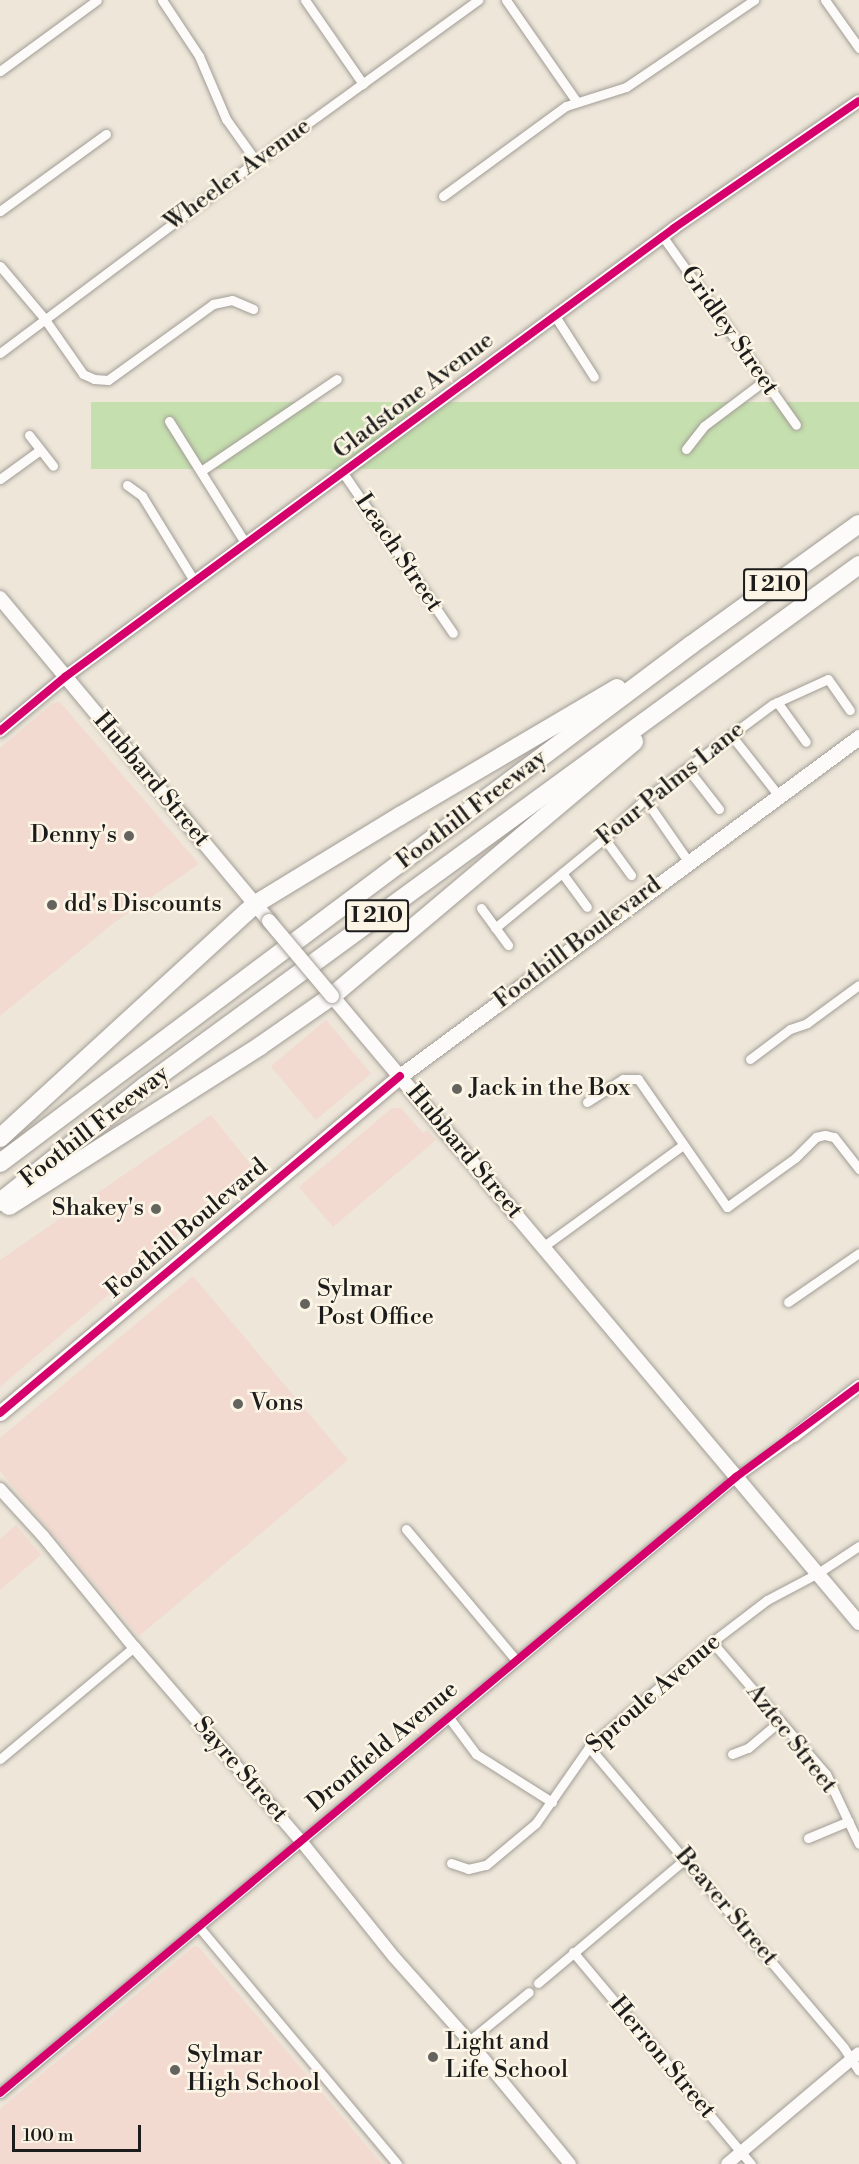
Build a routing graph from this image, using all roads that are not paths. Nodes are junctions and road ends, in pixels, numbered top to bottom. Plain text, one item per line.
1 (97, 0) edge
2 (162, 0) edge
3 (305, 0) edge
4 (478, 0) edge
5 (506, 0) edge
6 (754, 0) edge
7 (825, 0) edge
8 (859, 48) edge
9 (0, 71) edge
10 (363, 84) junction
11 (859, 101) edge
12 (577, 102) junction
13 (106, 134) dead end
14 (256, 161) junction
15 (443, 196) dead end
16 (0, 210) edge
17 (663, 237) junction
18 (0, 266) edge
19 (253, 309) dead end
20 (555, 316) junction
21 (44, 318) junction
22 (0, 353) edge
23 (594, 377) dead end
24 (337, 379) dead end
25 (764, 381) junction
26 (169, 422) dead end
27 (796, 425) dead end
28 (29, 435) dead end
29 (686, 449) dead end
30 (40, 450) junction
31 (53, 466) dead end
32 (201, 471) junction
33 (343, 473) junction
34 (0, 479) edge
35 (127, 485) dead end
36 (859, 524) edge
37 (246, 544) junction
38 (859, 565) edge
39 (195, 582) junction
40 (0, 598) edge
41 (453, 633) dead end
42 (759, 637) junction
43 (691, 645) junction
44 (65, 677) junction
45 (777, 702) junction
46 (850, 710) dead end
47 (0, 731) edge
48 (731, 735) junction
49 (859, 737) edge
50 (806, 742) dead end
51 (687, 768) junction
52 (779, 796) junction
53 (645, 800) junction
54 (719, 809) dead end
55 (604, 838) junction
56 (688, 861) junction
57 (562, 873) junction
58 (631, 875) dead end
59 (254, 905) junction
60 (587, 907) dead end
61 (481, 908) dead end
62 (495, 928) junction
63 (508, 945) dead end
64 (859, 985) edge
65 (332, 996) junction
66 (750, 1059) dead end
67 (400, 1076) junction
68 (587, 1102) dead end
69 (0, 1138) edge
70 (683, 1145) junction
71 (0, 1163) edge
72 (859, 1169) edge
73 (0, 1202) edge
74 (0, 1212) edge
75 (544, 1246) junction
76 (859, 1253) edge
77 (788, 1302) dead end
78 (859, 1386) edge
79 (0, 1413) edge
80 (794, 1436) joint
81 (736, 1478) junction
82 (0, 1489) edge
83 (406, 1529) dead end
84 (859, 1546) edge
85 (818, 1573) junction
86 (859, 1623) edge
87 (712, 1642) junction
88 (134, 1647) junction
89 (516, 1660) junction
90 (450, 1719) junction
91 (780, 1720) junction
92 (589, 1747) junction
93 (732, 1754) dead end
94 (0, 1759) edge
95 (552, 1802) junction
96 (849, 1821) junction
97 (808, 1838) dead end
98 (301, 1840) junction
99 (859, 1844) edge
100 (685, 1859) junction
101 (452, 1863) dead end
102 (199, 1927) junction
103 (573, 1952) junction
104 (538, 1983) dead end
105 (529, 1992) dead end
106 (469, 2041) junction
107 (855, 2056) edge
108 (859, 2071) edge
109 (0, 2093) edge
110 (741, 2153) junction
111 (397, 2164) edge
112 (570, 2164) edge
113 (727, 2164) edge
114 (751, 2164) edge

1 - 9 street
2 - 14 street
3 - 10 street
4 - 10 street, Wheeler Avenue
5 - 12 street
6 - 12 street
7 - 8 street
10 - 14 street, Wheeler Avenue
11 - 17 street, Gladstone Avenue
12 - 15 street
13 - 16 street
14 - 21 street, Wheeler Avenue
17 - 20 street, Gladstone Avenue
17 - 25 street, Gridley Street
18 - 21 street
19 - 21 street
20 - 23 street
20 - 33 street, Gladstone Avenue
21 - 22 street, Wheeler Avenue
24 - 32 street
25 - 27 street, Gridley Street
25 - 29 street
26 - 32 street
28 - 30 street
30 - 31 street
30 - 34 street
32 - 37 street
33 - 37 street, Gladstone Avenue
33 - 41 street, Leach Street
35 - 39 street
36 - 43 highway, Foothill Freeway / I 210
37 - 39 street, Gladstone Avenue
38 - 42 highway, Foothill Freeway / I 210
39 - 44 street, Gladstone Avenue
40 - 44 main road, Hubbard Street
42 - 65 highway
42 - 73 highway, Foothill Freeway / I 210
43 - 59 highway
43 - 71 highway, Foothill Freeway / I 210
44 - 47 street, Gladstone Avenue
44 - 59 main road, Hubbard Street
45 - 46 street, Four Palms Lane
45 - 48 street, Four Palms Lane
45 - 50 street
48 - 51 street, Four Palms Lane
48 - 52 street
49 - 52 main road, Foothill Boulevard
51 - 53 street, Four Palms Lane
51 - 54 street
52 - 56 main road, Foothill Boulevard
53 - 55 street, Four Palms Lane
53 - 56 street
55 - 57 street, Four Palms Lane
55 - 58 street
56 - 67 main road, Foothill Boulevard
57 - 60 street
57 - 62 street, Four Palms Lane
59 - 65 main road, Hubbard Street, bridge
59 - 69 highway
61 - 62 street
62 - 63 street
64 - 66 street
65 - 67 main road, Hubbard Street
65 - 74 highway
67 - 75 main road, Hubbard Street
67 - 79 main road, Foothill Boulevard
68 - 70 street
70 - 72 street
70 - 75 street
75 - 81 main road, Hubbard Street
76 - 77 street
78 - 80 street
80 - 81 street, Dronfield Avenue
81 - 85 main road, Hubbard Street
81 - 89 street, Dronfield Avenue
82 - 88 street, Sayre Street
83 - 89 street
84 - 85 street, Sproule Avenue
85 - 86 main road, Hubbard Street
85 - 87 street, Sproule Avenue
87 - 91 street, Aztec Street
87 - 92 street, Sproule Avenue
88 - 94 street
88 - 98 street, Sayre Street
89 - 90 street, Dronfield Avenue
90 - 95 street
90 - 98 street, Dronfield Avenue
91 - 93 street
91 - 96 street, Aztec Street
92 - 95 street, Sproule Avenue
92 - 100 street, Beaver Street
95 - 101 street, Sproule Avenue
96 - 97 street
96 - 99 street, Aztec Street
98 - 102 street, Dronfield Avenue
98 - 106 street, Sayre Street
100 - 103 street
100 - 107 street, Beaver Street
102 - 109 street, Dronfield Avenue
102 - 111 street
103 - 104 street
103 - 110 street, Herron Street
105 - 106 street
106 - 112 street, Sayre Street
107 - 108 street, Beaver Street
107 - 110 street
110 - 113 street
110 - 114 street, Herron Street

